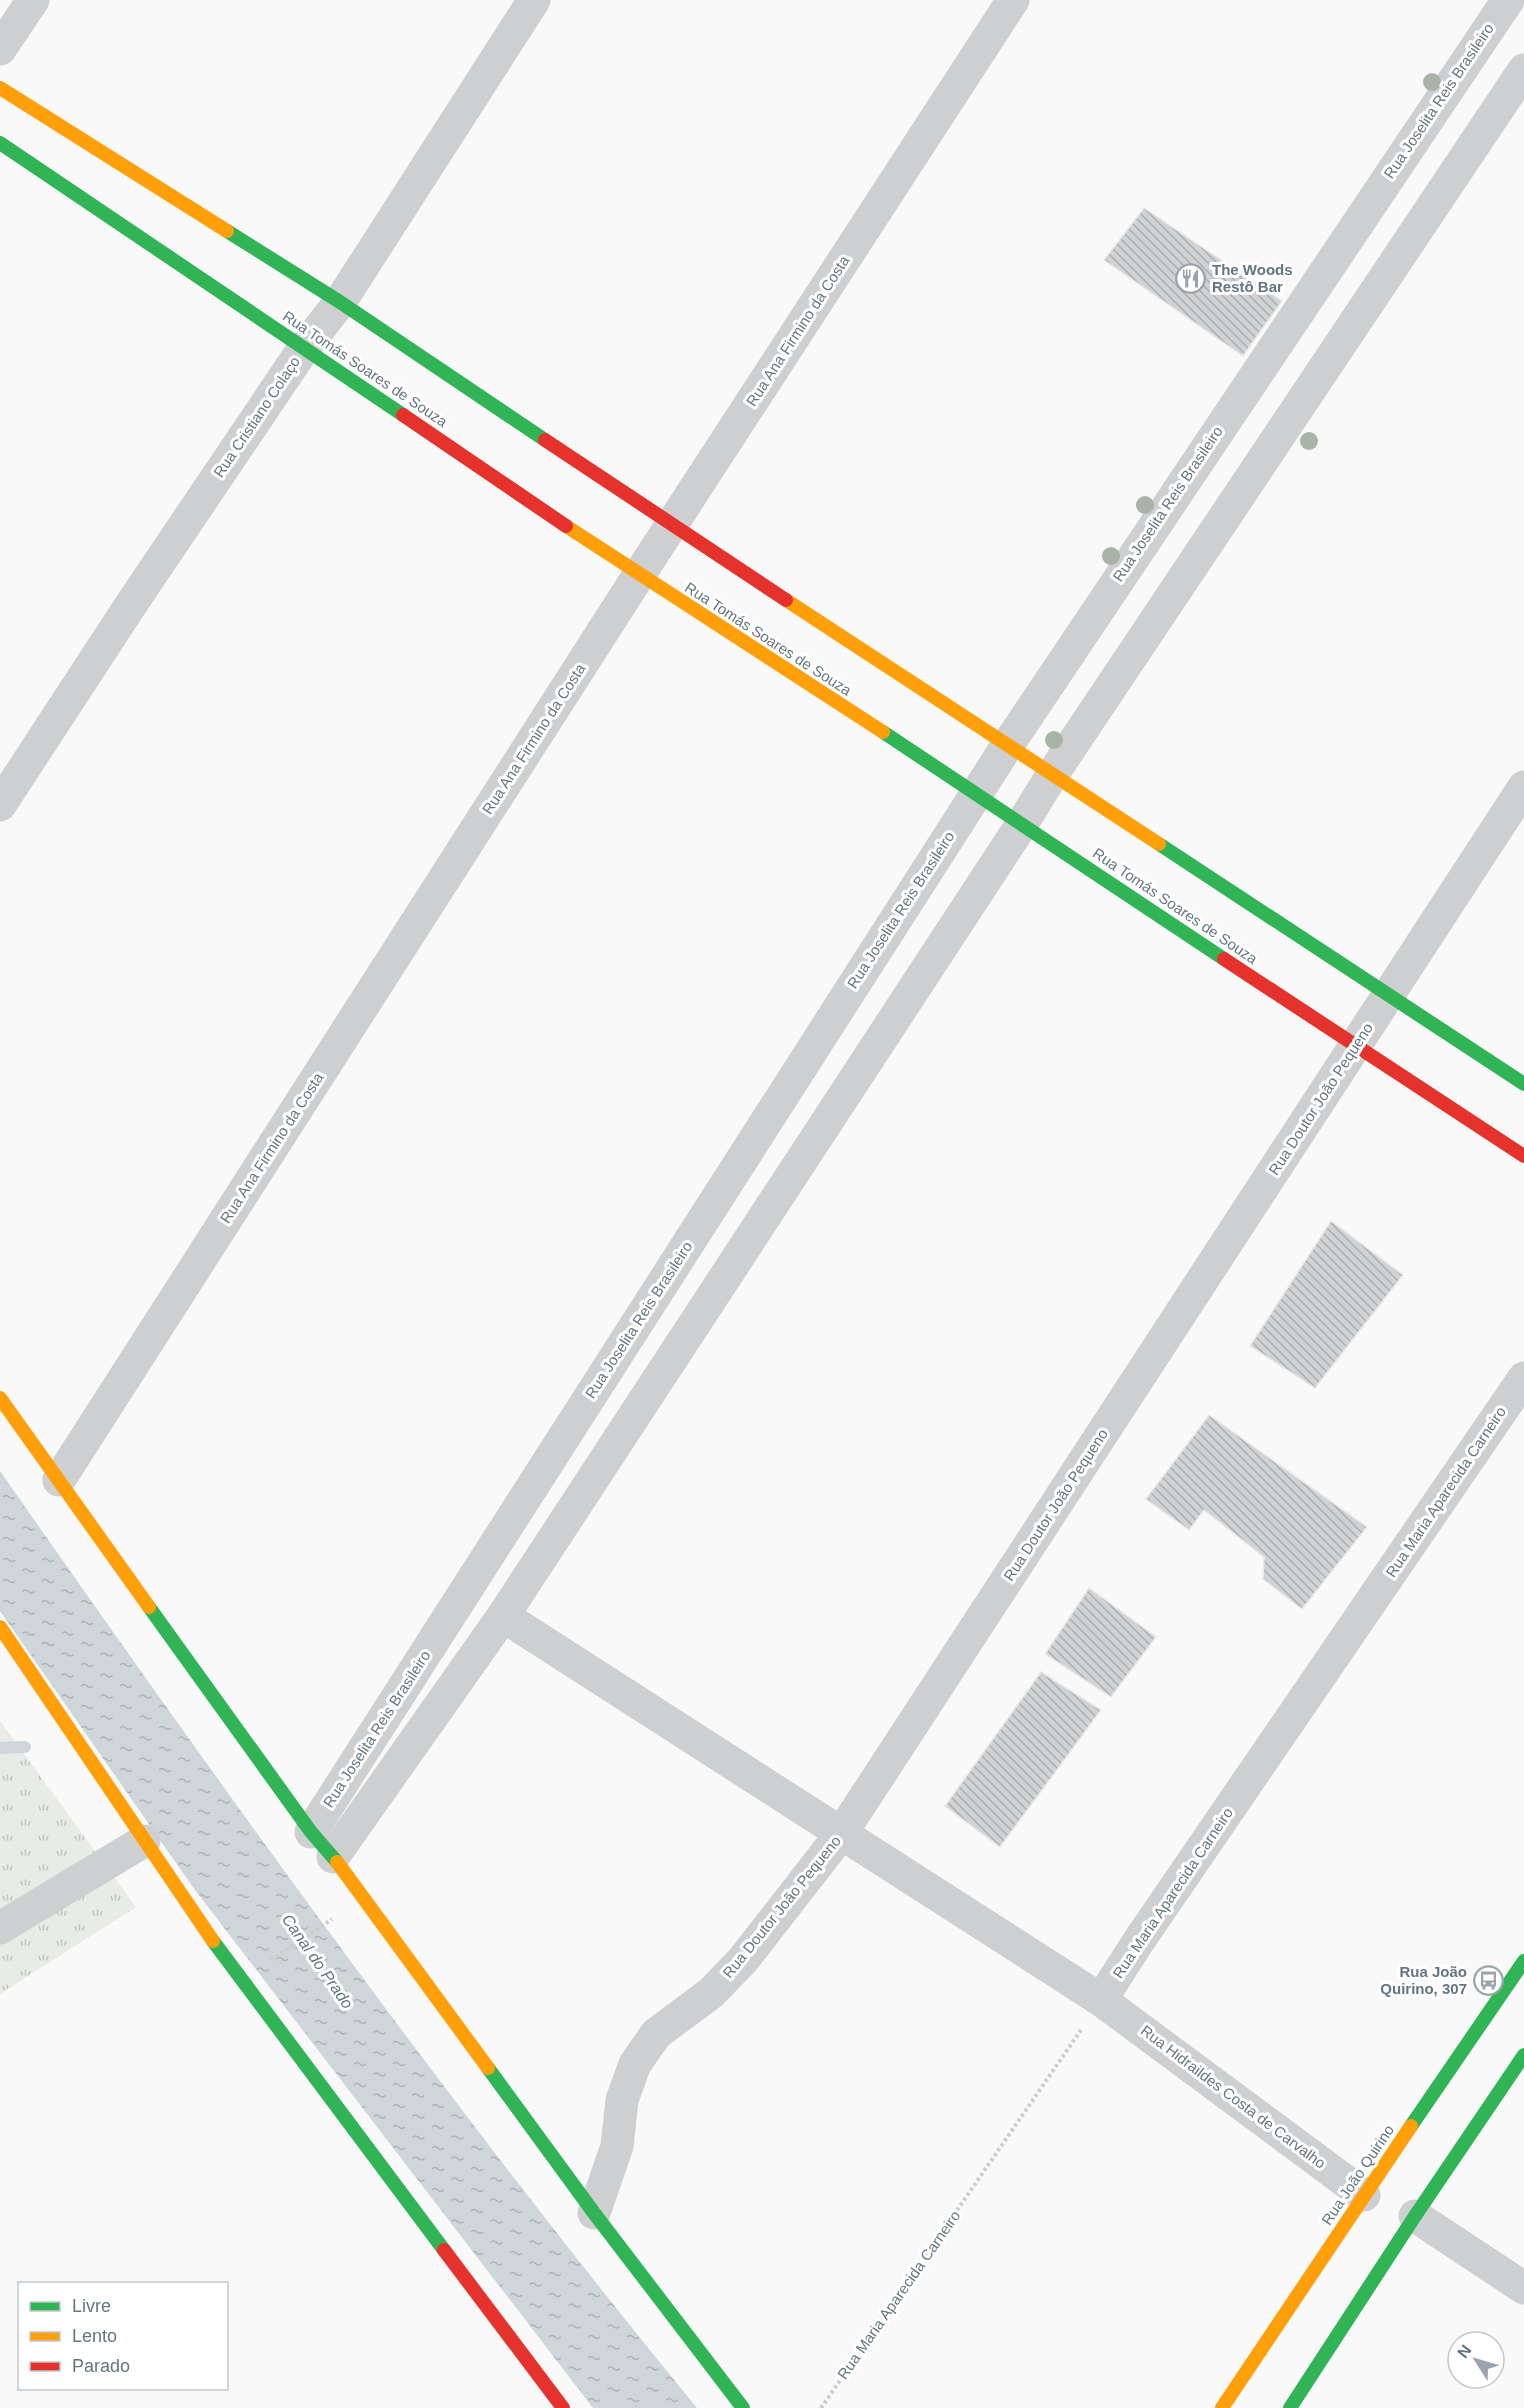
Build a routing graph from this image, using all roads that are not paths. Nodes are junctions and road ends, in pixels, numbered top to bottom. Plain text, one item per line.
1 (33, 0) edge
2 (534, 0) edge
3 (1012, 0) edge
4 (1508, 0) edge
5 (0, 50) edge
6 (1524, 70) edge
7 (0, 88) edge
8 (0, 142) edge
9 (340, 302) junction
10 (304, 348) junction
11 (672, 525) junction
12 (639, 576) junction
13 (1007, 746) junction
14 (1052, 775) junction
15 (1524, 787) edge
16 (976, 793) junction
17 (0, 805) edge
18 (1022, 824) junction
19 (1389, 994) junction
20 (1355, 1047) junction
21 (1524, 1084) edge
22 (1524, 1156) edge
23 (1524, 1378) edge
24 (0, 1398) edge
25 (59, 1480) junction
26 (503, 1616) junction
27 (0, 1627) edge
28 (311, 1832) junction
29 (841, 1834) junction
30 (144, 1841) junction
31 (333, 1857) junction
32 (0, 1928) edge
33 (1524, 1961) edge
34 (1101, 2000) junction
35 (1524, 2055) edge
36 (1364, 2195) junction
37 (594, 2213) junction
38 (1415, 2216) junction
39 (1524, 2288) edge
40 (563, 2408) edge
41 (743, 2408) edge
42 (1222, 2408) edge
43 (1290, 2408) edge

1 - 5 street
2 - 9 street, Rua Cristiano Colaço
3 - 11 street, Rua Ana Firmino da Costa
4 - 13 street, Rua Joselita Reis Brasileiro
6 - 14 street
7 - 9 street
8 - 10 street, Rua Tomás Soares de Souza
9 - 10 street, Rua Cristiano Colaço
9 - 11 street
10 - 12 street, Rua Tomás Soares de Souza
10 - 17 street, Rua Cristiano Colaço
11 - 12 street, Rua Ana Firmino da Costa
11 - 13 street
12 - 16 street, Rua Tomás Soares de Souza
12 - 25 street, Rua Ana Firmino da Costa
13 - 14 street
13 - 16 street, Rua Joselita Reis Brasileiro
14 - 18 street
14 - 19 street
15 - 19 street, Rua Doutor João Pequeno
16 - 18 street, Rua Tomás Soares de Souza
16 - 28 street, Rua Joselita Reis Brasileiro
18 - 20 street, Rua Tomás Soares de Souza
18 - 26 street
19 - 20 street, Rua Doutor João Pequeno
19 - 21 street
20 - 22 street, Rua Tomás Soares de Souza
20 - 29 street, Rua Doutor João Pequeno
23 - 34 street, Rua Maria Aparecida Carneiro
24 - 25 street
25 - 28 street
26 - 29 street, Rua Hidraildes Costa de Carvalho
26 - 31 street
27 - 30 street
28 - 31 street
29 - 34 street, Rua Hidraildes Costa de Carvalho
29 - 37 street, Rua Doutor João Pequeno
30 - 32 street
30 - 40 street
31 - 37 street
33 - 36 street, Rua João Quirino
34 - 36 street, Rua Hidraildes Costa de Carvalho
35 - 38 street
36 - 42 street, Rua João Quirino
37 - 41 street
38 - 39 street
38 - 43 street

